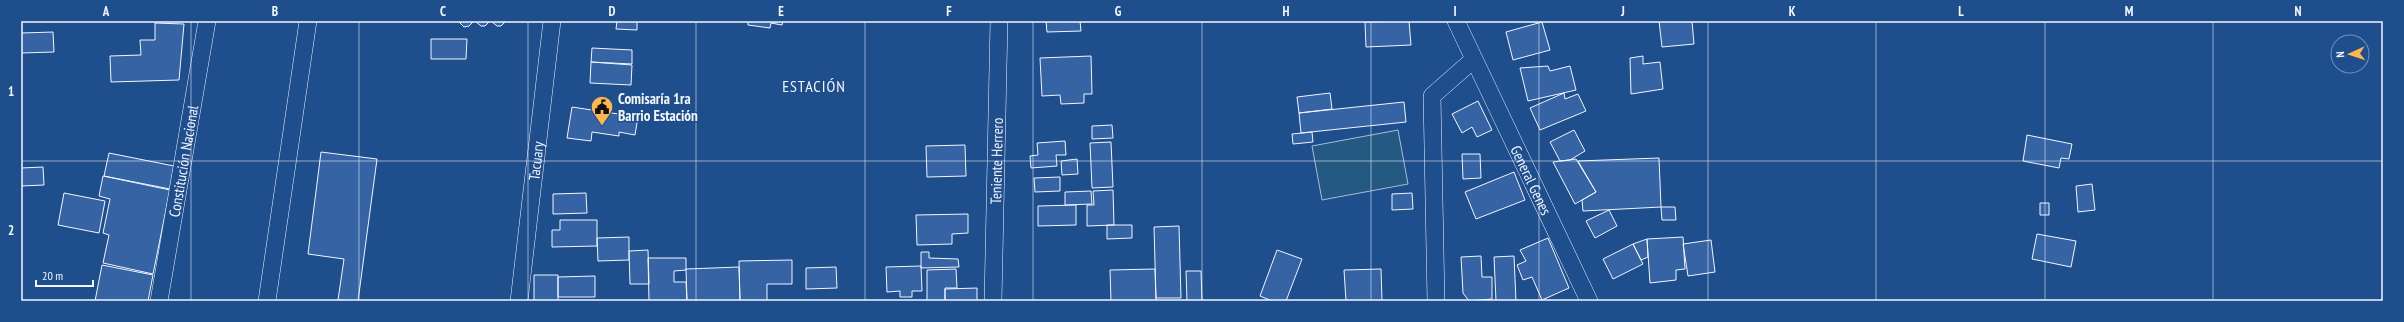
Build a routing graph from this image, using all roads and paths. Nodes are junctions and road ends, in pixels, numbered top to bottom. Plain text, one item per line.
1 (207, 21) edge
2 (308, 21) edge
3 (552, 21) edge
4 (999, 21) edge
5 (1456, 21) edge
6 (1473, 60) junction
7 (159, 301) edge
8 (267, 301) edge
9 (519, 301) edge
10 (993, 301) edge
11 (1436, 301) edge
12 (1589, 301) edge

1 - 7 street, Constitución Nacional
2 - 8 street
3 - 9 street, Tacuary
4 - 10 street, Teniente Herrero
5 - 6 street, General Genes
6 - 11 street
6 - 12 street, General Genes

